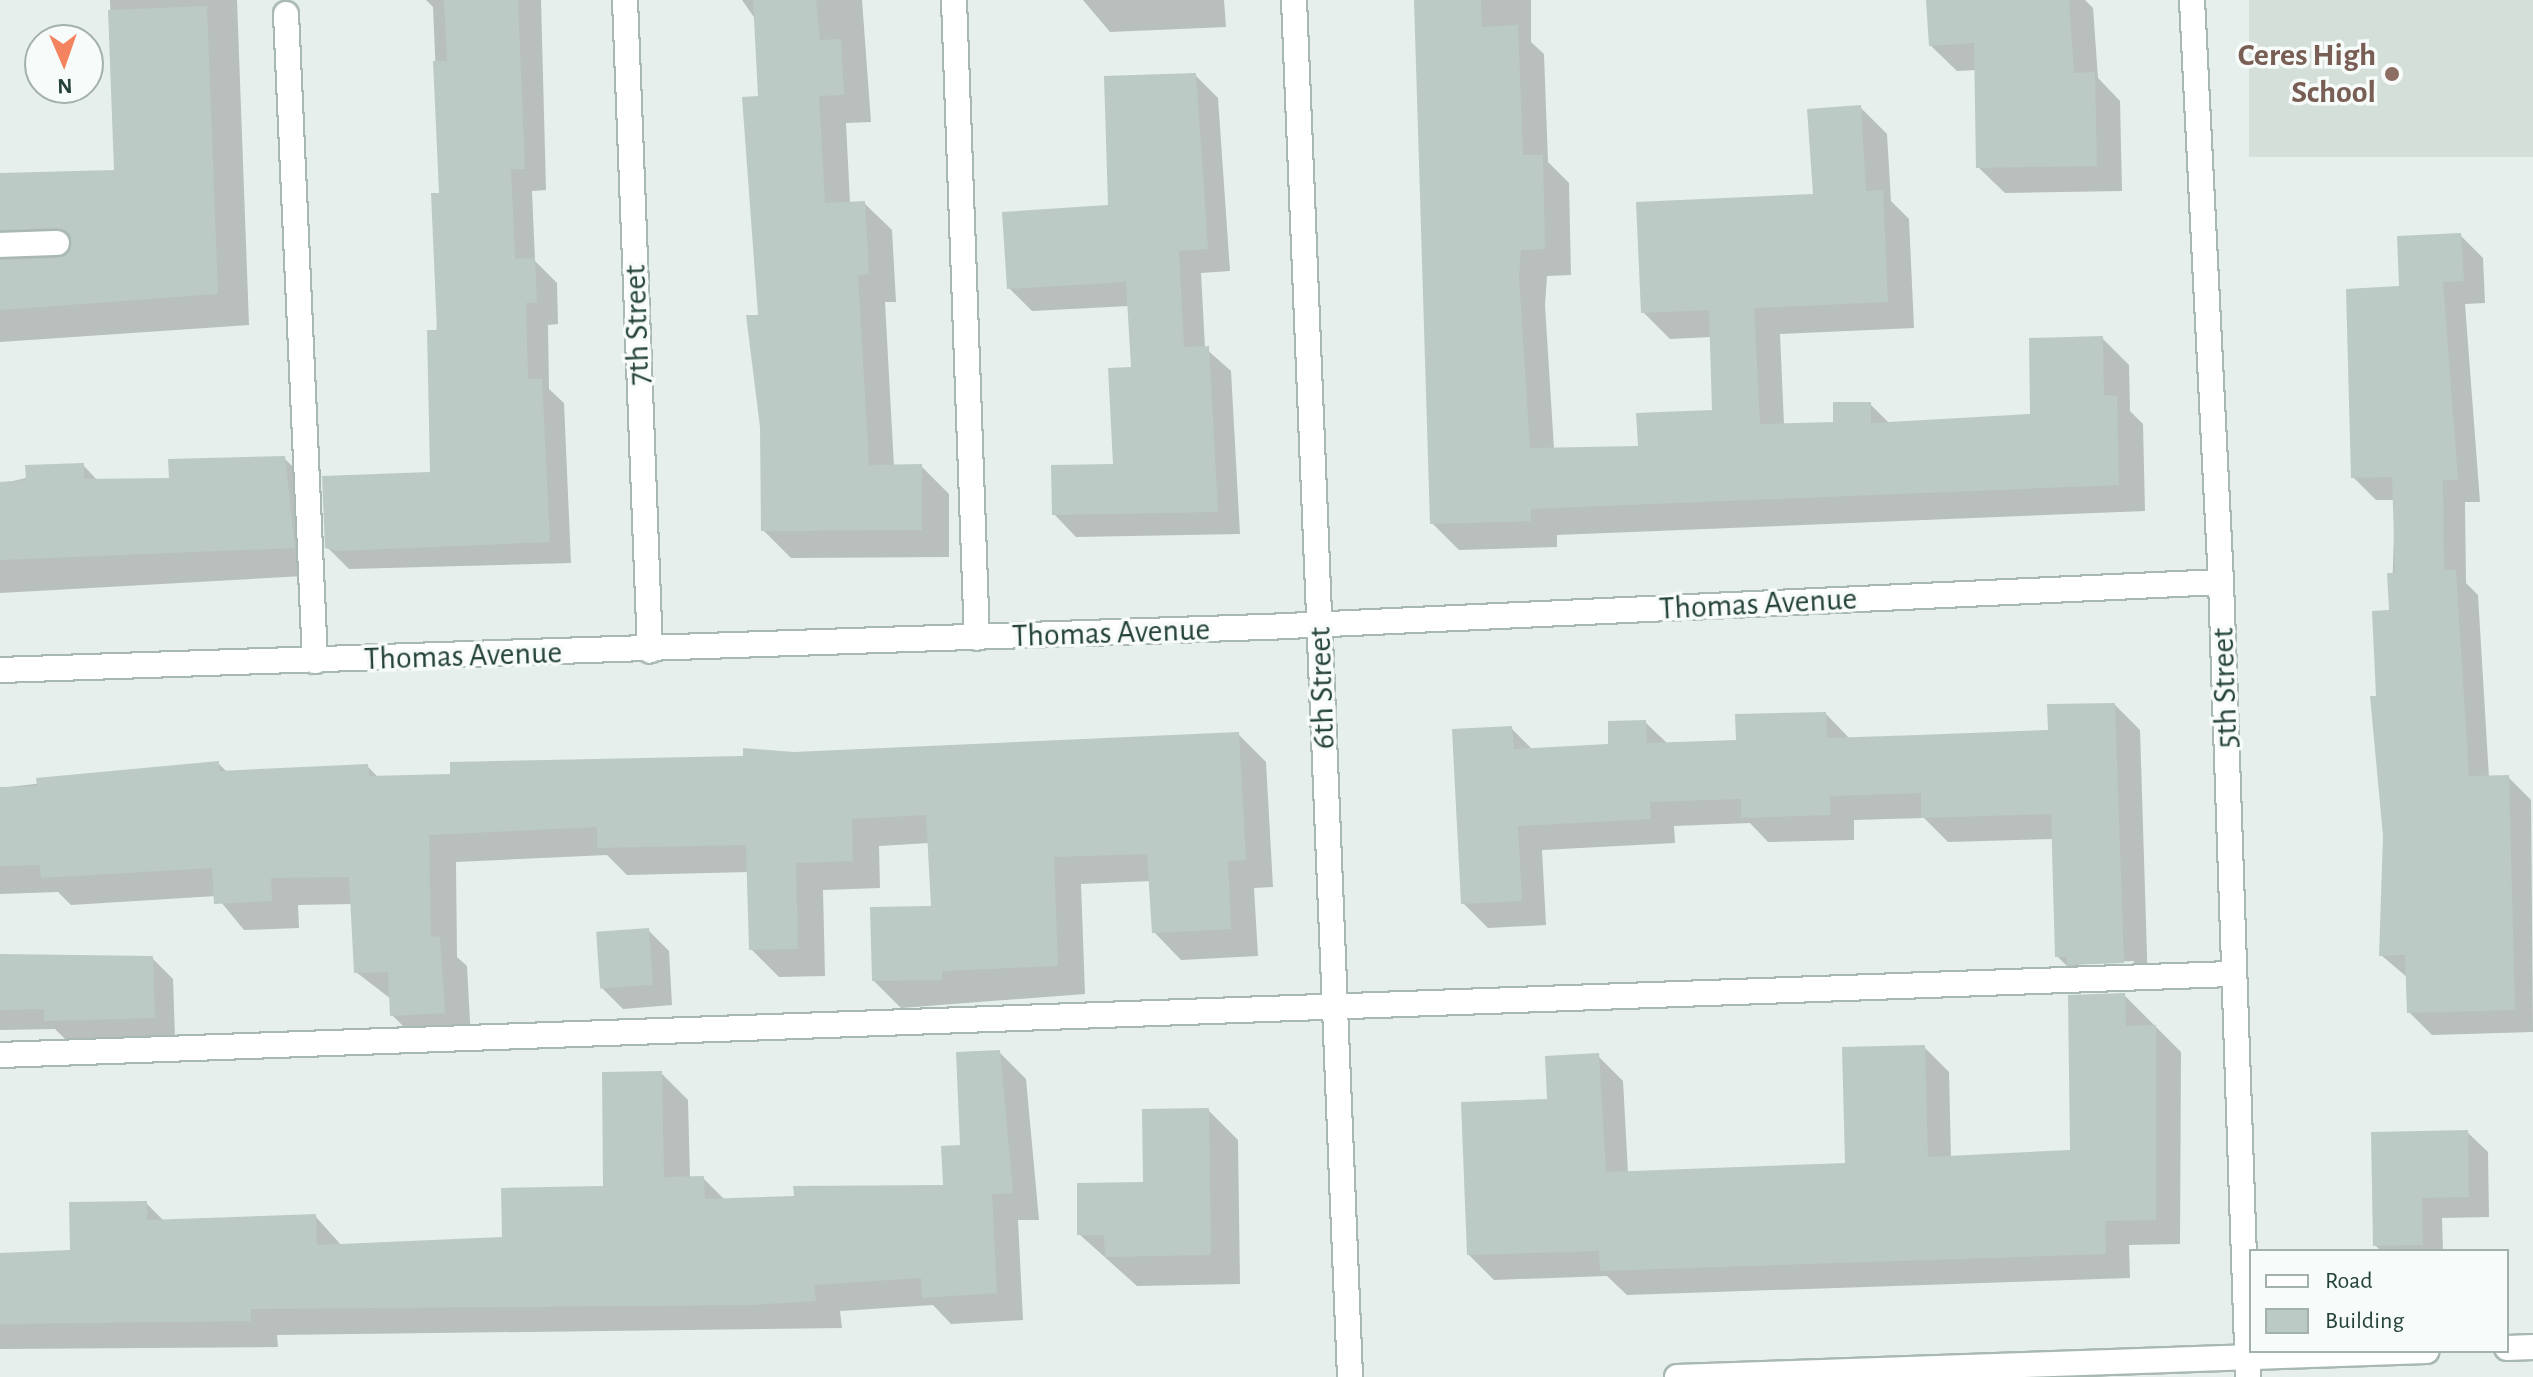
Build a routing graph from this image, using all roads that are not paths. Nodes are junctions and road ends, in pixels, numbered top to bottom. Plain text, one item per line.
1 (625, 0) edge
2 (954, 0) edge
3 (1294, 0) edge
4 (2192, 0) edge
5 (286, 14) dead end
6 (57, 243) dead end
7 (0, 245) edge
8 (2221, 582) junction
9 (1319, 625) junction
10 (977, 638) junction
11 (650, 651) junction
12 (315, 661) junction
13 (0, 670) edge
14 (2234, 974) junction
15 (1335, 1005) junction
16 (0, 1055) edge
17 (2533, 1347) edge
18 (2509, 1348) edge
19 (2405, 1353) edge
20 (2248, 1367) edge
21 (1350, 1377) edge
22 (1677, 1377) edge

1 - 11 street, 7th Street
2 - 10 street
3 - 9 street, 6th Street
4 - 8 street, 5th Street
5 - 12 street
6 - 7 street
8 - 9 street, Thomas Avenue
8 - 14 street, 5th Street
9 - 10 street, Thomas Avenue
9 - 15 street, 6th Street
10 - 11 street, Thomas Avenue
11 - 12 street, Thomas Avenue
12 - 13 street, Thomas Avenue
14 - 15 street
14 - 20 street, 5th Street
15 - 16 street
15 - 21 street, 6th Street
17 - 18 street
19 - 20 street
20 - 22 street

